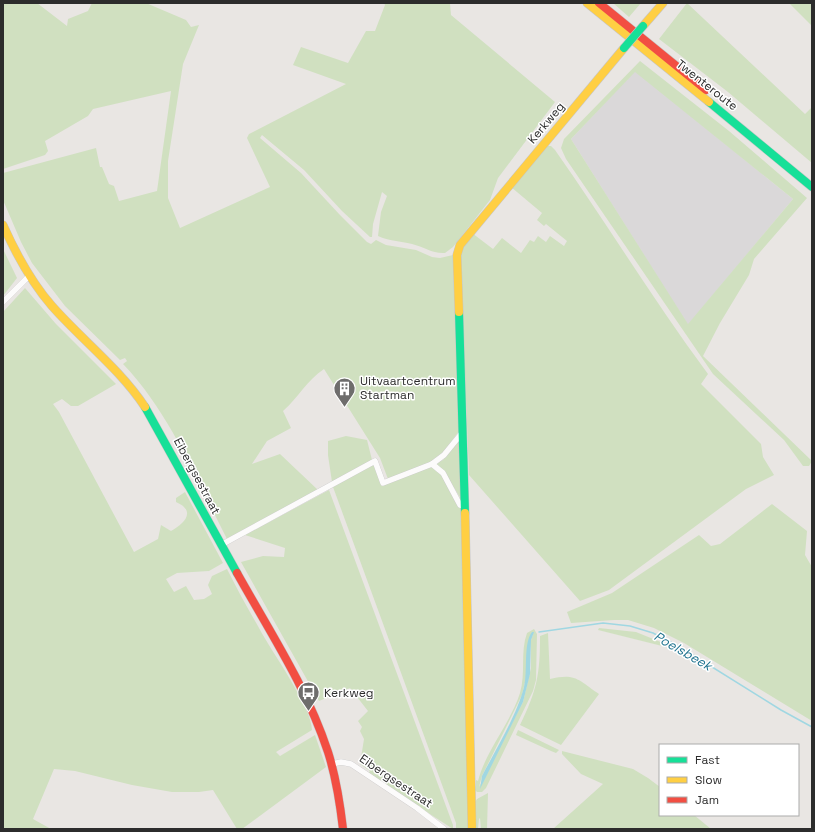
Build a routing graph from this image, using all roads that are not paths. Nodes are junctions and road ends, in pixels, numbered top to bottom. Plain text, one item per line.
1 (587, 3) edge
2 (598, 3) edge
3 (663, 3) edge
4 (812, 178) edge
5 (812, 187) edge
6 (3, 225) edge
7 (29, 276) junction
8 (3, 302) edge
9 (462, 433) junction
10 (432, 464) junction
11 (464, 506) junction
12 (221, 545) junction
13 (332, 764) junction
14 (343, 829) edge
15 (444, 829) edge
16 (472, 829) edge

1 - 5 main road, Twenteroute
2 - 4 main road, Twenteroute
3 - 9 main road, Kerkweg, bridge
6 - 7 main road, Eibergsestraat
7 - 8 street
7 - 12 main road, Eibergsestraat
9 - 10 street
9 - 11 main road
10 - 11 street
10 - 12 street
11 - 16 main road
12 - 13 main road, Eibergsestraat
13 - 14 main road, Eibergsestraat
13 - 15 street, Eibergsestraat

